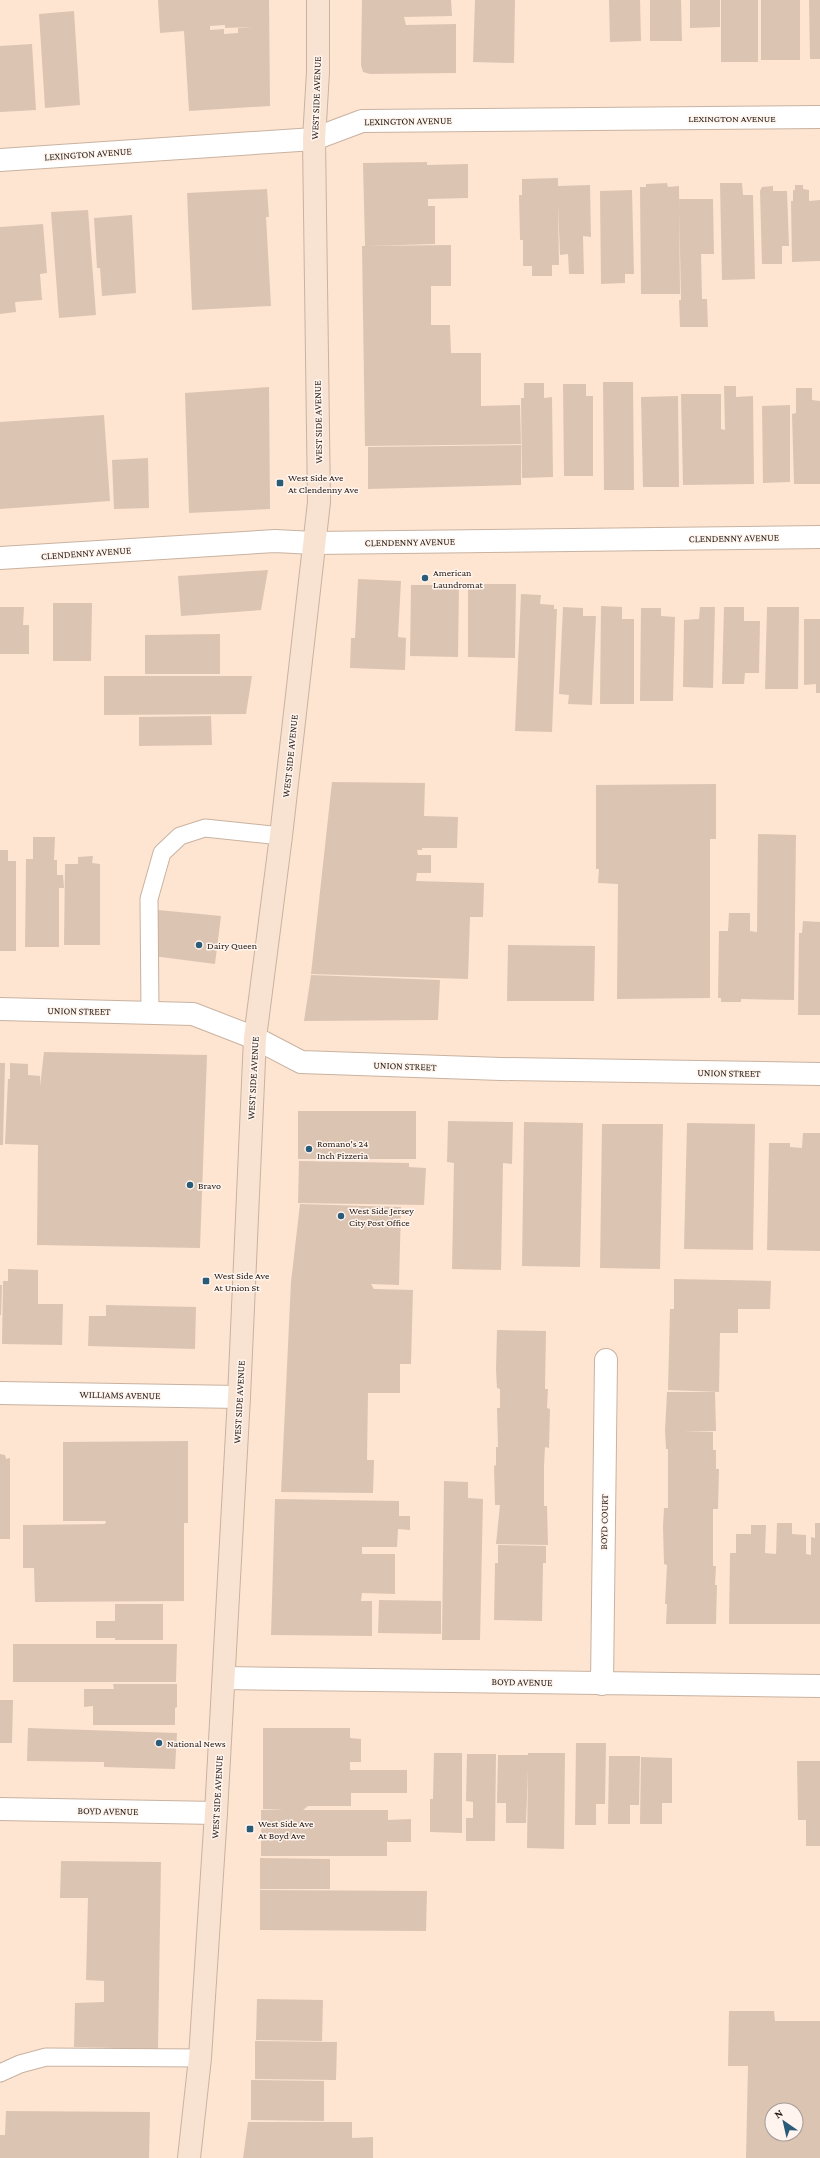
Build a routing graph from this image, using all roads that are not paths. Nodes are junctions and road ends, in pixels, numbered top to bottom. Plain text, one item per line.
1 (318, 0) edge
2 (820, 117) edge
3 (314, 139) junction
4 (0, 160) edge
5 (820, 537) edge
6 (314, 542) junction
7 (0, 558) edge
8 (281, 836) junction
9 (0, 1010) edge
10 (150, 1012) junction
11 (255, 1038) junction
12 (820, 1074) edge
13 (606, 1360) dead end
14 (0, 1393) edge
15 (239, 1397) junction
16 (224, 1678) junction
17 (602, 1684) junction
18 (820, 1686) edge
19 (0, 1809) edge
20 (216, 1813) junction
21 (200, 2058) junction
22 (0, 2073) edge
23 (189, 2158) edge

1 - 3 main road, WEST SIDE AVENUE
2 - 3 street, LEXINGTON AVENUE
3 - 4 street, LEXINGTON AVENUE
3 - 6 main road, WEST SIDE AVENUE
5 - 6 street, CLENDENNY AVENUE
6 - 7 street, CLENDENNY AVENUE
6 - 8 main road, WEST SIDE AVENUE
8 - 10 lane
8 - 11 main road, WEST SIDE AVENUE
9 - 10 street, UNION STREET
10 - 11 street, UNION STREET
11 - 12 street, UNION STREET
11 - 15 main road, WEST SIDE AVENUE
13 - 17 street, BOYD COURT
14 - 15 street, WILLIAMS AVENUE
15 - 16 main road, WEST SIDE AVENUE
16 - 17 street, BOYD AVENUE
16 - 20 main road, WEST SIDE AVENUE
17 - 18 street, BOYD AVENUE
19 - 20 street, BOYD AVENUE
20 - 21 main road, WEST SIDE AVENUE
21 - 22 lane
21 - 23 main road, WEST SIDE AVENUE

